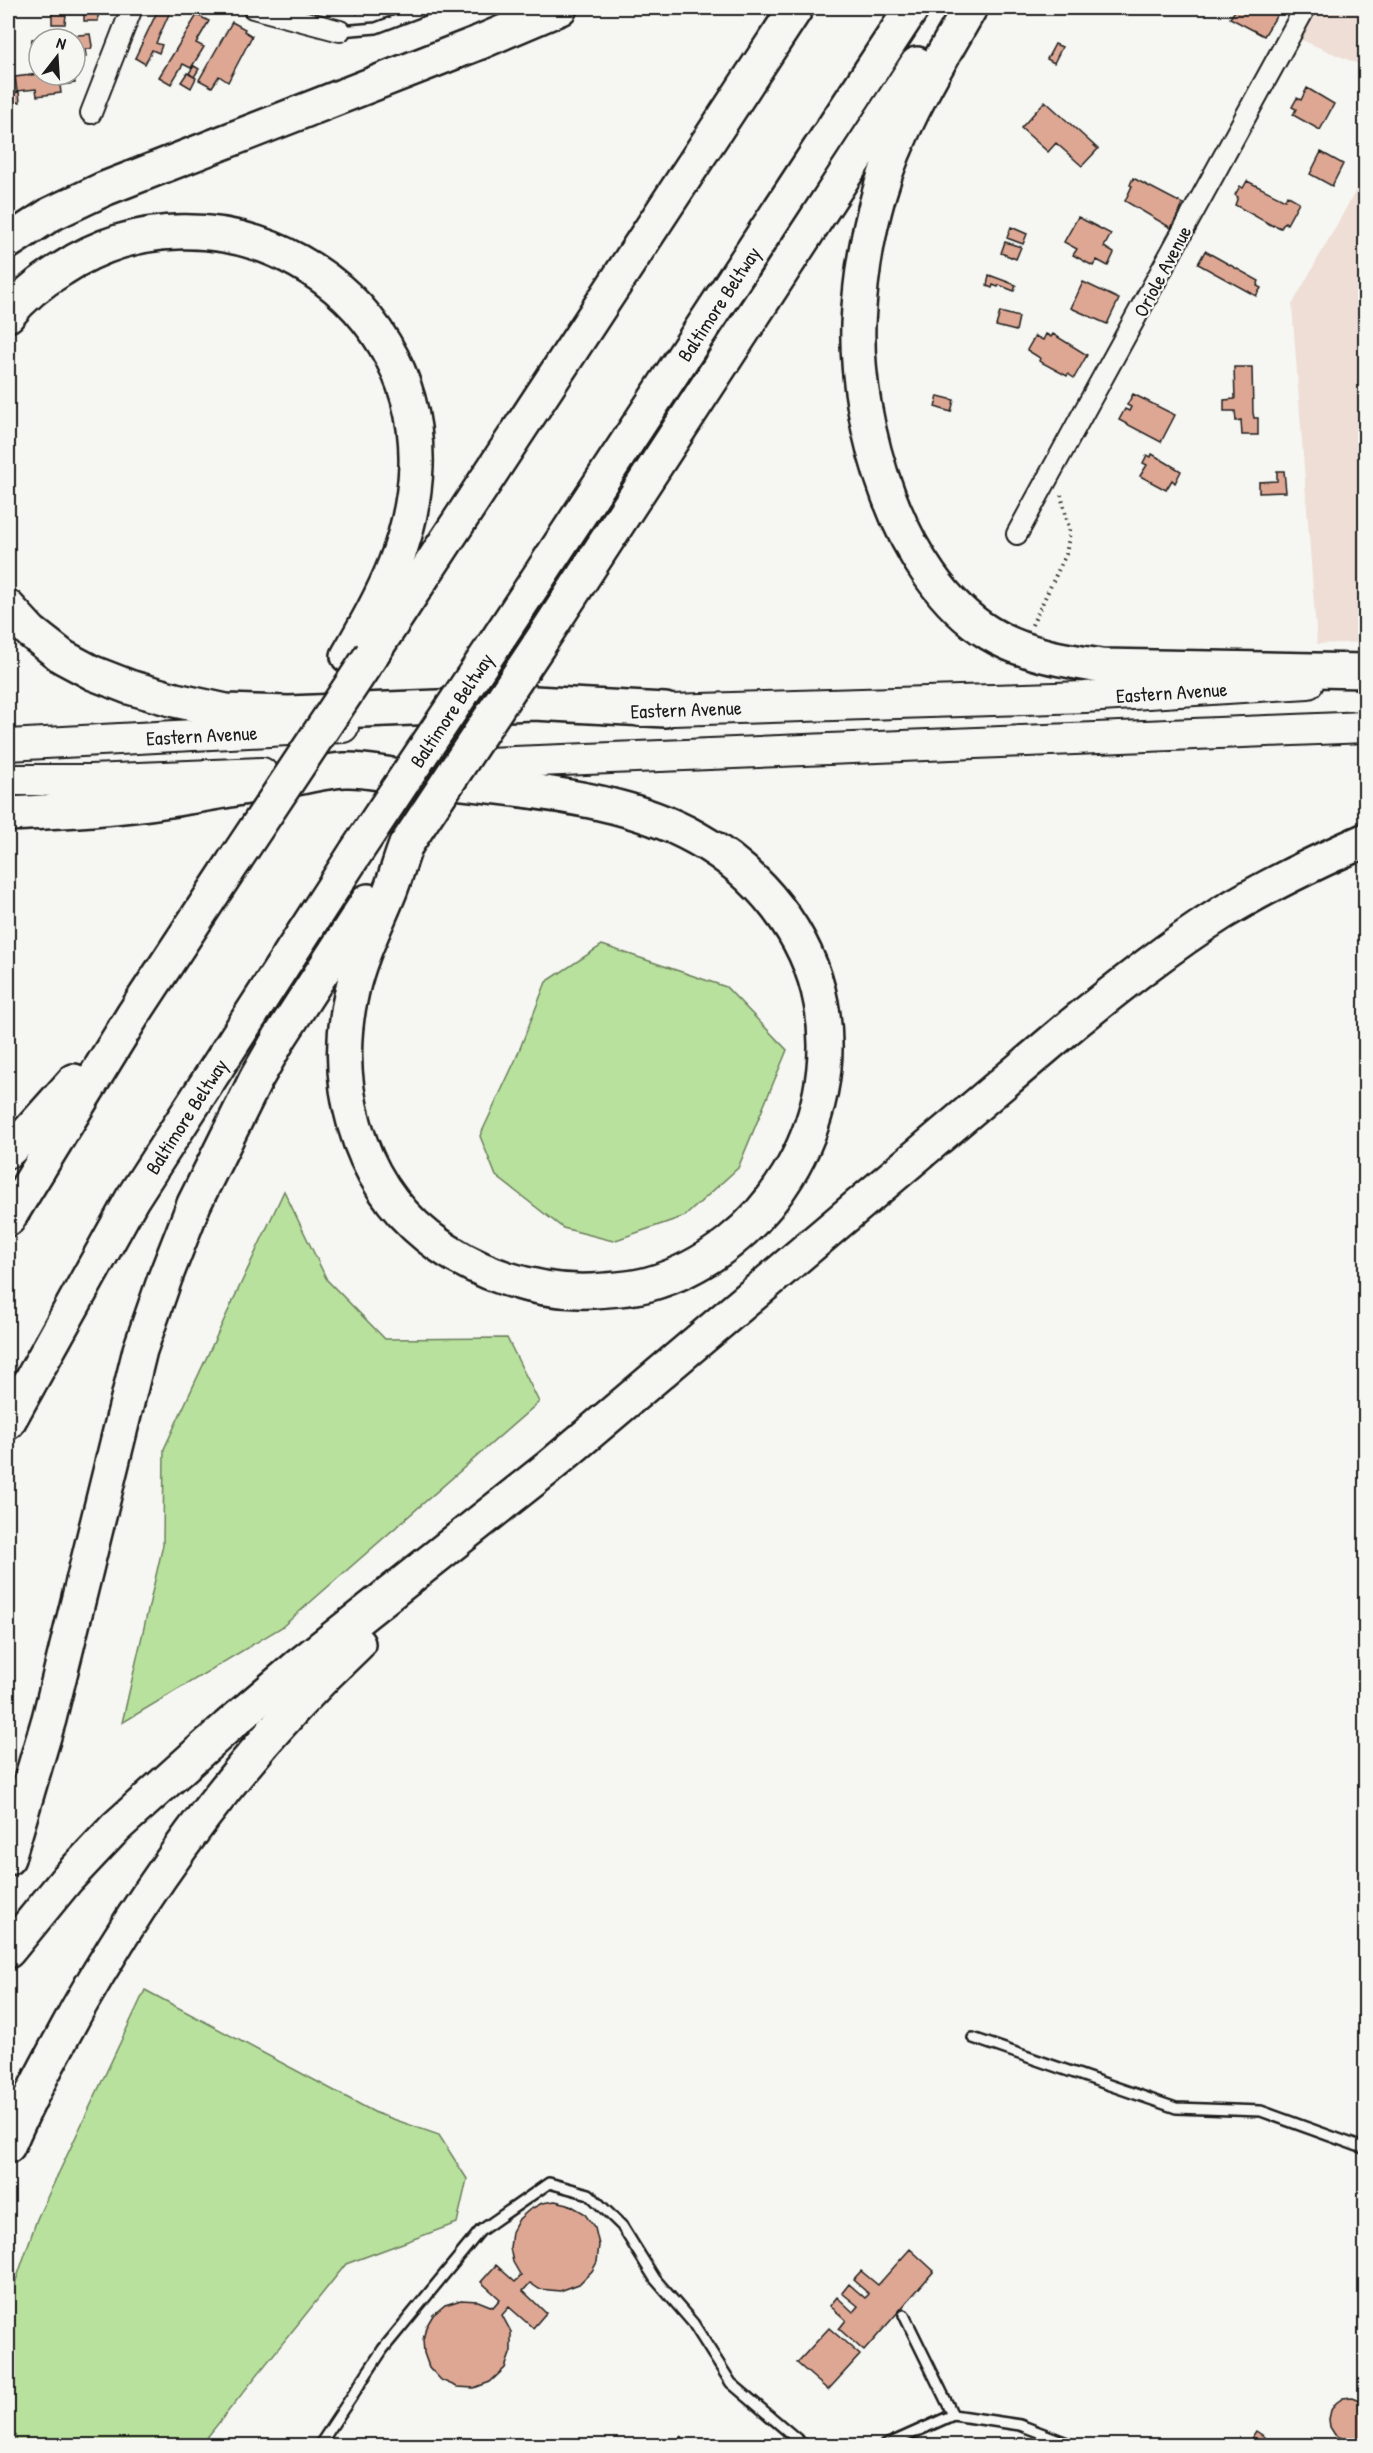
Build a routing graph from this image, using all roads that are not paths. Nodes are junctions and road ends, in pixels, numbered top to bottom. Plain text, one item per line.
1 (132, 8) edge
2 (253, 8) edge
3 (429, 8) edge
4 (560, 8) edge
5 (796, 8) edge
6 (912, 8) edge
7 (955, 8) edge
8 (970, 8) edge
9 (1305, 8) edge
10 (340, 31) joint
11 (91, 113) dead end
12 (8, 242) edge
13 (8, 315) edge
14 (1017, 534) dead end
15 (8, 608) edge
16 (360, 655) junction
17 (1365, 671) edge
18 (1365, 680) edge
19 (665, 710) junction
20 (1365, 727) edge
21 (8, 745) edge
22 (346, 769) junction
23 (8, 780) edge
24 (8, 814) edge
25 (1365, 840) edge
26 (406, 845) junction
27 (133, 1015) junction
28 (8, 1152) edge
29 (8, 1218) edge
30 (8, 1422) edge
31 (548, 1468) junction
32 (8, 1858) edge
33 (8, 1952) edge
34 (973, 2038) dead end
35 (8, 2146) edge
36 (1365, 2149) edge
37 (904, 2315) dead end
38 (953, 2415) junction
39 (319, 2445) edge
40 (805, 2445) edge
41 (884, 2445) edge
42 (1075, 2445) edge

1 - 11 street
2 - 10 street
3 - 10 lane
4 - 12 highway
5 - 16 highway
6 - 30 highway, Baltimore Beltway, bridge
7 - 26 highway, bridge
8 - 17 highway
9 - 14 street, Oriole Avenue
13 - 16 highway
15 - 19 highway
16 - 27 highway, bridge
18 - 19 main road, Eastern Avenue
19 - 21 main road, Eastern Avenue
20 - 22 main road, Eastern Avenue
22 - 23 main road, Eastern Avenue
22 - 24 highway
22 - 26 highway
25 - 31 highway
26 - 32 highway
27 - 28 highway
27 - 29 highway
31 - 33 highway
31 - 35 highway
34 - 36 lane
37 - 38 lane
38 - 41 lane
38 - 42 lane
39 - 40 lane

